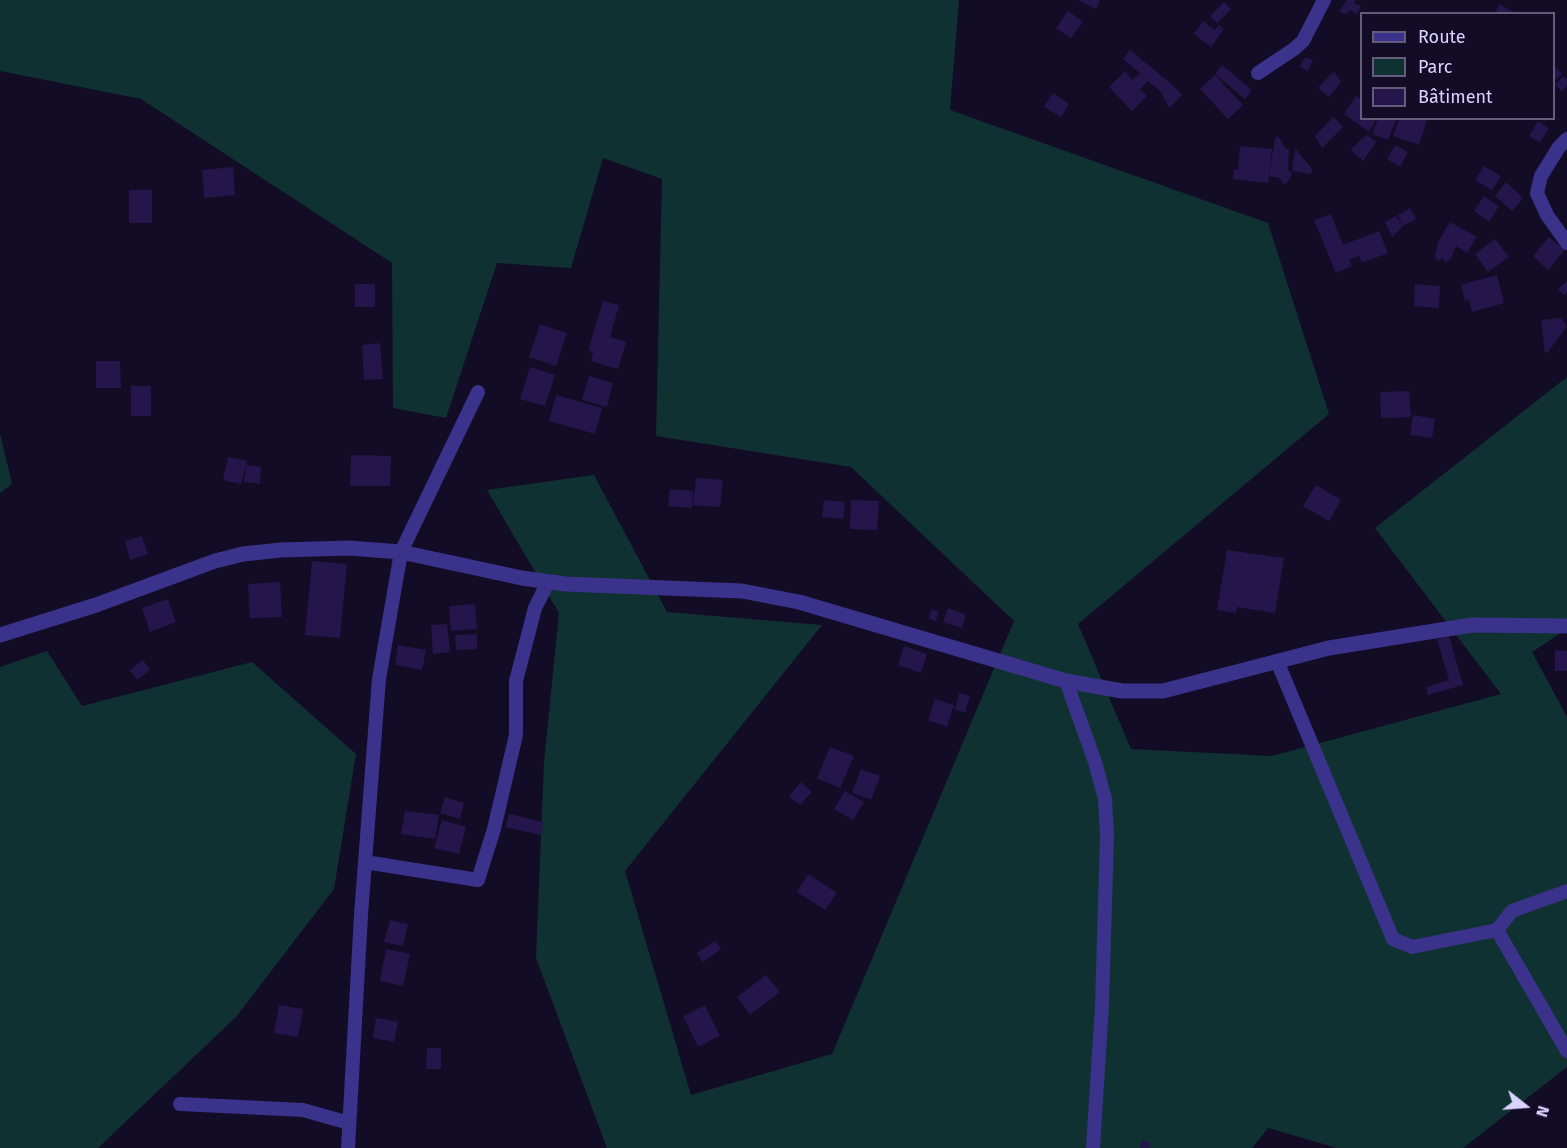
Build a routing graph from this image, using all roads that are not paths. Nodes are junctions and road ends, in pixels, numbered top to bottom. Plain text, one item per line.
1 (1324, 0) edge
2 (1258, 74) dead end
3 (1567, 139) edge
4 (1567, 243) edge
5 (478, 392) dead end
6 (401, 552) junction
7 (548, 582) junction
8 (1567, 626) edge
9 (0, 634) edge
10 (1277, 661) junction
11 (1066, 681) junction
12 (364, 862) junction
13 (1567, 891) edge
14 (1497, 930) junction
15 (1567, 1051) edge
16 (180, 1104) dead end
17 (349, 1123) junction
18 (348, 1148) edge
19 (1093, 1148) edge

1 - 2 street
3 - 4 street
5 - 6 street
6 - 7 street
6 - 9 street
6 - 12 street
7 - 11 street
7 - 12 street
8 - 10 street
10 - 11 street
10 - 14 street
11 - 19 street
12 - 17 street
13 - 14 street
14 - 15 street
16 - 17 street
17 - 18 street

